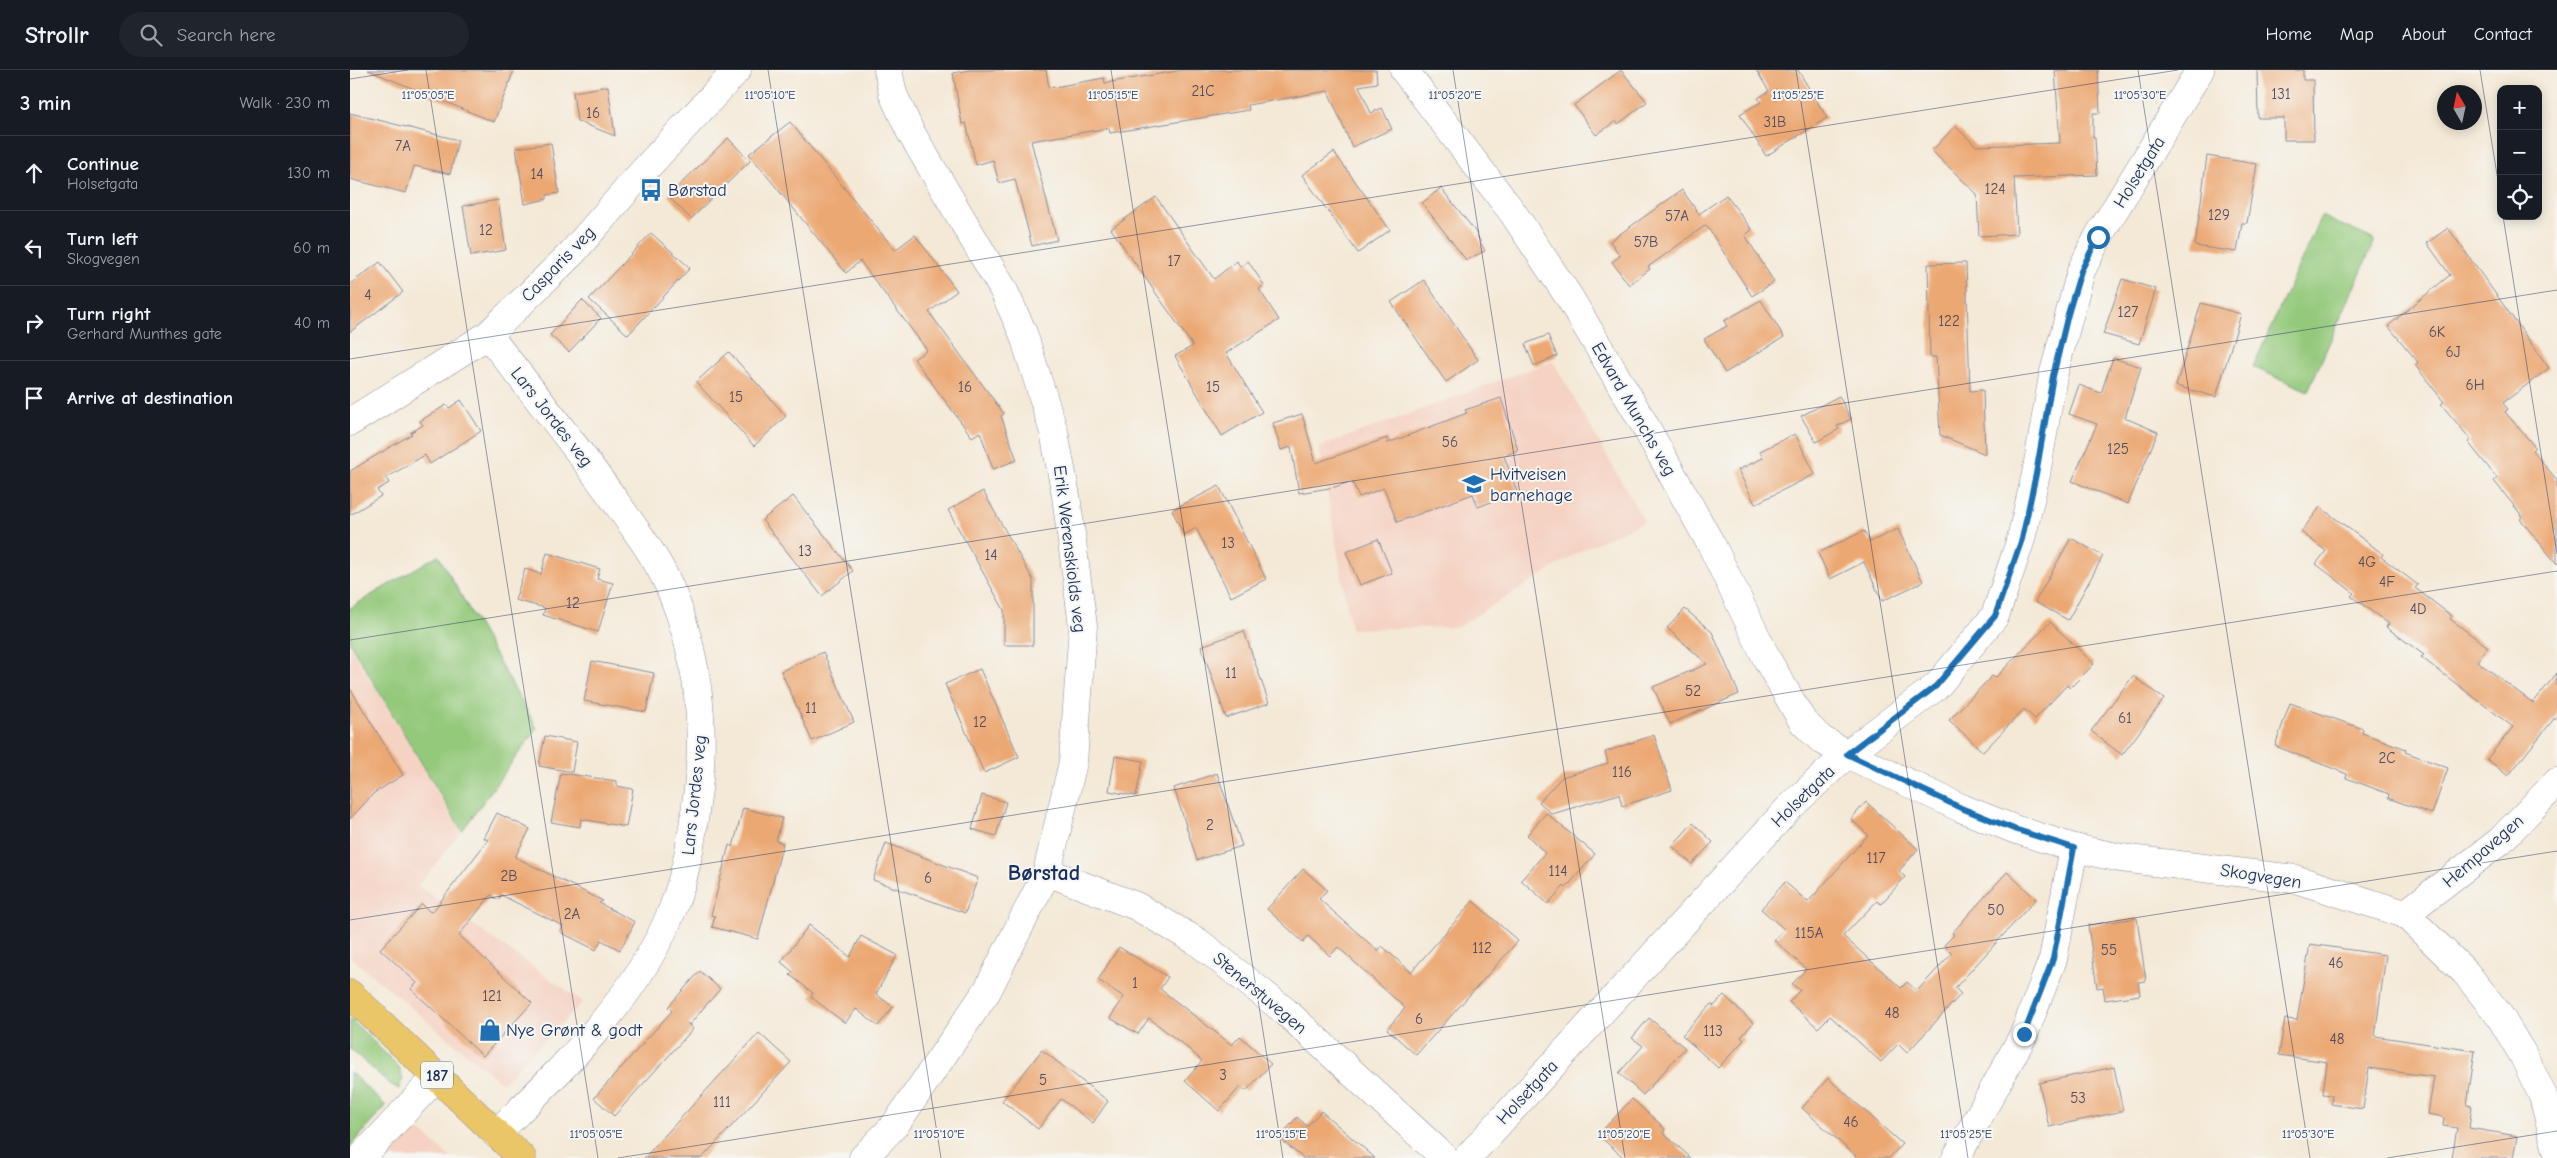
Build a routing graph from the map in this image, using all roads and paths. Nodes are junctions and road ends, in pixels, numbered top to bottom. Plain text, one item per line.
1 (737, 70) edge
2 (888, 70) edge
3 (1404, 70) edge
4 (2200, 70) edge
5 (488, 335) junction
6 (350, 422) edge
7 (1847, 754) junction
8 (2557, 782) edge
9 (2074, 848) junction
10 (1046, 872) junction
11 (2405, 914) junction
12 (350, 994) edge
13 (438, 1075) junction
14 (496, 1134) junction
15 (2557, 1150) edge
16 (361, 1158) edge
17 (522, 1158) edge
18 (863, 1158) edge
19 (1445, 1158) edge
20 (1467, 1158) edge
21 (1956, 1158) edge

1 - 5 street, Casparis veg
2 - 10 street, Erik Werenskiolds veg
3 - 7 street, Edvard Munchs veg
4 - 7 street, Holsetgata
5 - 6 street, Casparis veg
5 - 14 street, Lars Jordes veg
7 - 9 street, Skogvegen
7 - 20 street, Holsetgata
8 - 11 street, Hempavegen
9 - 11 street, Skogvegen
9 - 21 street
10 - 18 street, Erik Werenskiolds veg
10 - 19 street, Stenerstuvegen
11 - 15 street, Skogvegen
12 - 13 main road, 187
13 - 14 main road, 187
13 - 16 street
14 - 17 main road, 187

